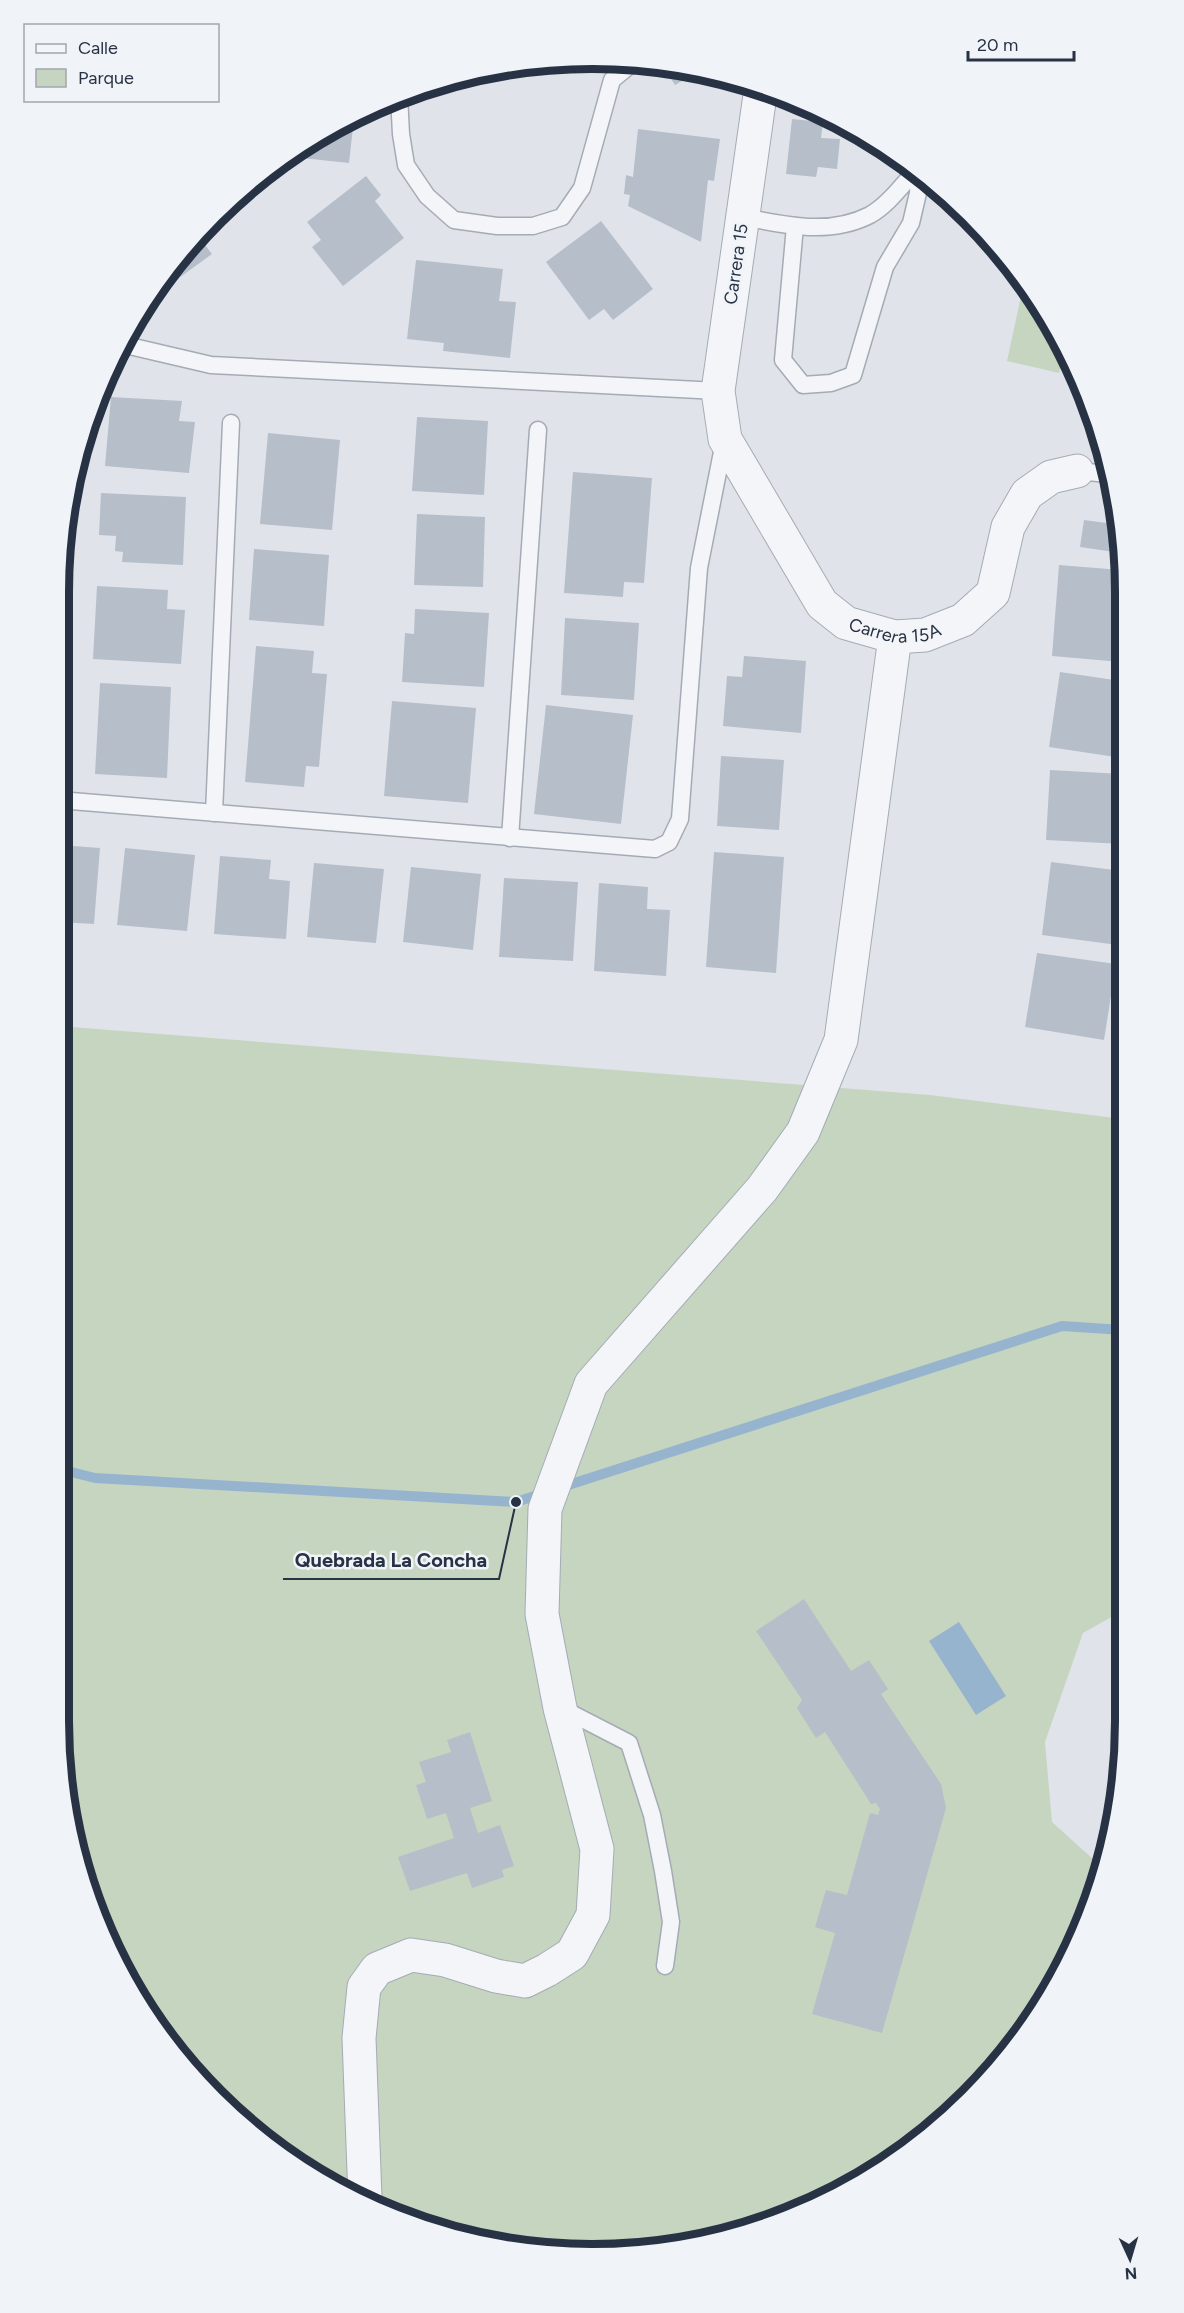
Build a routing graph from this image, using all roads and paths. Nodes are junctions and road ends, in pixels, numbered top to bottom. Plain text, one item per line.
1 (624, 70) edge
2 (760, 97) edge
3 (400, 106) edge
4 (910, 177) edge
5 (918, 184) edge
6 (743, 217) junction
7 (795, 226) junction
8 (131, 346) edge
9 (718, 391) junction
10 (231, 423) dead end
11 (538, 430) dead end
12 (725, 439) junction
13 (1093, 473) edge
14 (895, 637) junction
15 (69, 801) edge
16 (214, 813) junction
17 (510, 838) junction
18 (560, 1708) junction
19 (665, 1966) dead end
20 (365, 2192) edge

1 - 3 lane
2 - 6 street, Carrera 15
4 - 7 lane
5 - 7 lane
6 - 7 lane
6 - 9 street, Carrera 15
8 - 9 lane
9 - 12 street, Carrera 15
10 - 16 lane
11 - 17 lane
12 - 14 street, Carrera 15A
12 - 17 lane
13 - 14 street, Carrera 15A
14 - 18 street
15 - 16 lane
16 - 17 lane
18 - 19 lane
18 - 20 street

